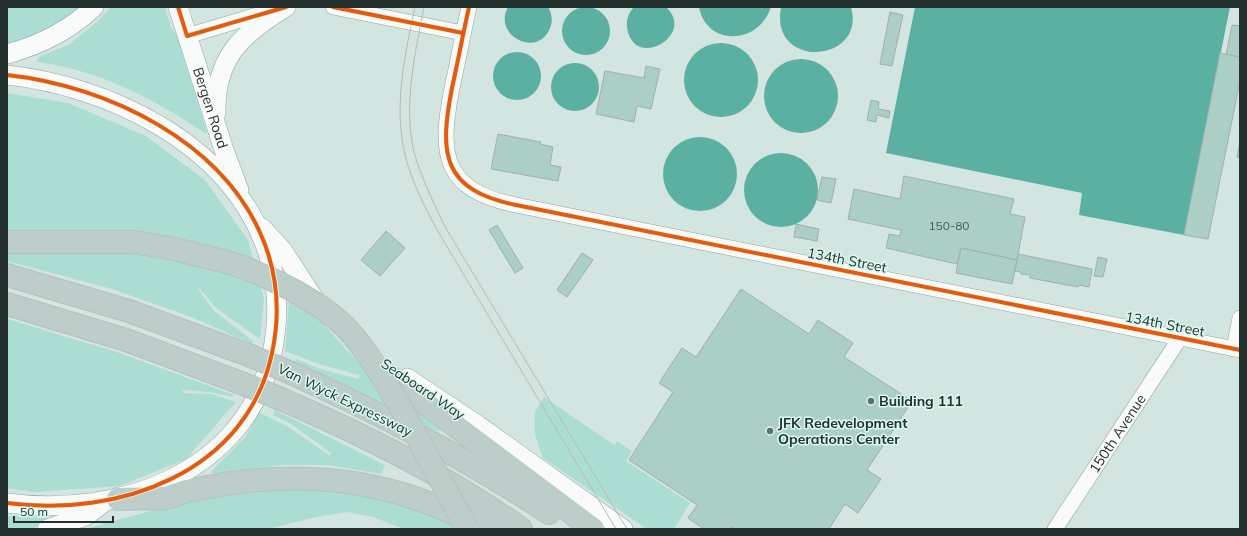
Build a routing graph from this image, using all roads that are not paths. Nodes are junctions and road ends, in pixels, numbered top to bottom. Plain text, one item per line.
1 (94, 7) edge
2 (178, 7) edge
3 (286, 7) edge
4 (333, 7) edge
5 (469, 7) edge
6 (463, 33) junction
7 (187, 36) junction
8 (7, 54) edge
9 (7, 75) edge
10 (216, 126) junction
11 (249, 213) junction
12 (7, 242) edge
13 (7, 274) edge
14 (7, 304) edge
15 (1240, 318) edge
16 (334, 325) junction
17 (1180, 338) junction
18 (1237, 349) edge
19 (112, 500) junction
20 (7, 503) edge
21 (46, 529) edge
22 (467, 529) edge
23 (487, 529) edge
24 (521, 529) edge
25 (576, 529) edge
26 (593, 529) edge
27 (623, 529) edge
28 (1055, 529) edge

1 - 8 street
2 - 7 street, Bergen Road
3 - 7 street
3 - 10 street
4 - 6 street
5 - 6 street, 134th Street
6 - 17 street, 134th Street
7 - 10 street, Bergen Road
9 - 11 street
10 - 11 street, Bergen Road
11 - 16 street, Seaboard Way
11 - 19 street
12 - 22 highway, bridge
13 - 25 highway, Van Wyck Expressway, bridge
14 - 24 highway, Van Wyck Expressway, bridge
15 - 18 street
16 - 26 highway
16 - 27 street, Seaboard Way
17 - 18 street, 134th Street
17 - 28 street, 150th Avenue
19 - 20 street
19 - 21 street
19 - 23 highway

